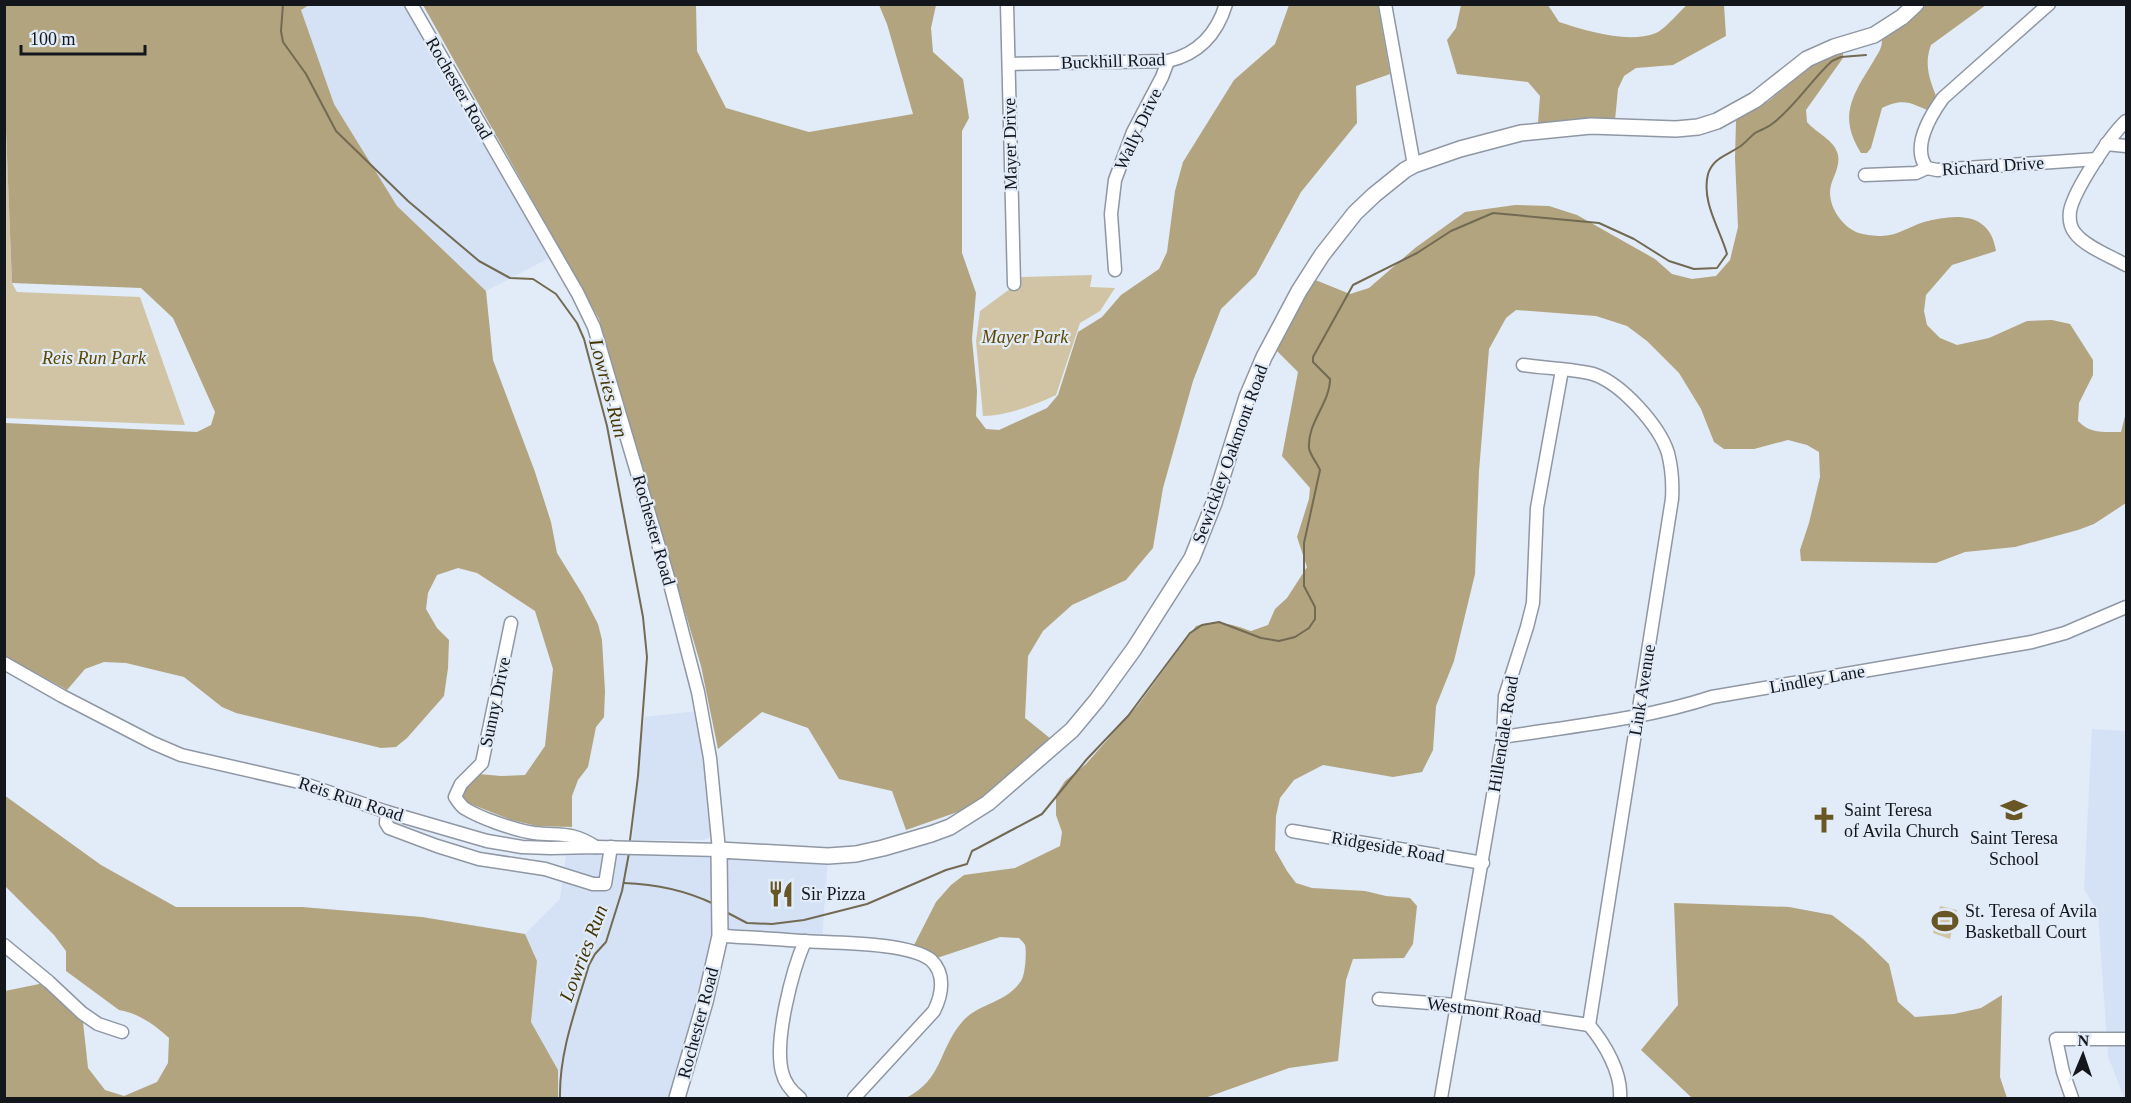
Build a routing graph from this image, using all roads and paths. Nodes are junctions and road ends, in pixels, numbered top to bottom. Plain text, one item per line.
1 (411, 4) edge
2 (1007, 4) edge
3 (1226, 4) edge
4 (1385, 4) edge
5 (1916, 4) edge
6 (2049, 4) edge
7 (1168, 61) junction
8 (1009, 64) junction
9 (2127, 121) edge
10 (2106, 144) junction
11 (2127, 146) edge
12 (2097, 159) junction
13 (1414, 165) junction
14 (1927, 168) junction
15 (1865, 175) dead end
16 (2127, 265) edge
17 (1115, 270) dead end
18 (1014, 284) dead end
19 (1523, 365) dead end
20 (1562, 370) junction
21 (2127, 607) edge
22 (511, 623) dead end
23 (4, 663) edge
24 (1638, 716) junction
25 (1503, 737) junction
26 (387, 812) junction
27 (1293, 831) dead end
28 (596, 847) junction
29 (611, 847) junction
30 (719, 850) junction
31 (1483, 863) junction
32 (720, 936) junction
33 (805, 941) junction
34 (4, 945) edge
35 (1379, 999) dead end
36 (1456, 1005) junction
37 (1589, 1025) junction
38 (122, 1032) dead end
39 (2127, 1039) edge
40 (677, 1098) edge
41 (800, 1098) edge
42 (854, 1098) edge
43 (1441, 1098) edge
44 (1620, 1098) edge
45 (2072, 1098) edge

1 - 30 street, Rochester Road
2 - 8 street, Mayer Drive
3 - 7 street, Buckhill Road
4 - 13 street
5 - 13 main road, Sewickley Oakmont Road
6 - 14 street, Richard Drive
7 - 8 street, Buckhill Road
7 - 17 street, Wally Drive
8 - 18 street, Mayer Drive
9 - 10 street
10 - 11 street
10 - 12 street
12 - 14 street, Richard Drive
12 - 16 street
13 - 30 main road, Sewickley Oakmont Road
14 - 15 street
19 - 20 street, Link Avenue
20 - 24 street, Link Avenue
20 - 25 street, Hillendale Road
21 - 24 street, Lindley Lane
22 - 28 street, Sunny Drive
23 - 26 street, Reis Run Road
24 - 25 street, Lindley Lane
24 - 37 street, Link Avenue
25 - 31 street, Hillendale Road
26 - 28 street, Reis Run Road
26 - 29 street
27 - 31 street, Ridgeside Road
28 - 29 street, Reis Run Road
29 - 30 street, Reis Run Road
30 - 32 main road, Rochester Road
31 - 36 street, Hillendale Road
32 - 33 street
32 - 40 main road, Rochester Road
33 - 41 street
33 - 42 street
34 - 38 street
35 - 36 street, Westmont Road
36 - 37 street, Westmont Road
36 - 43 street, Hillendale Road
37 - 44 street
39 - 45 street

